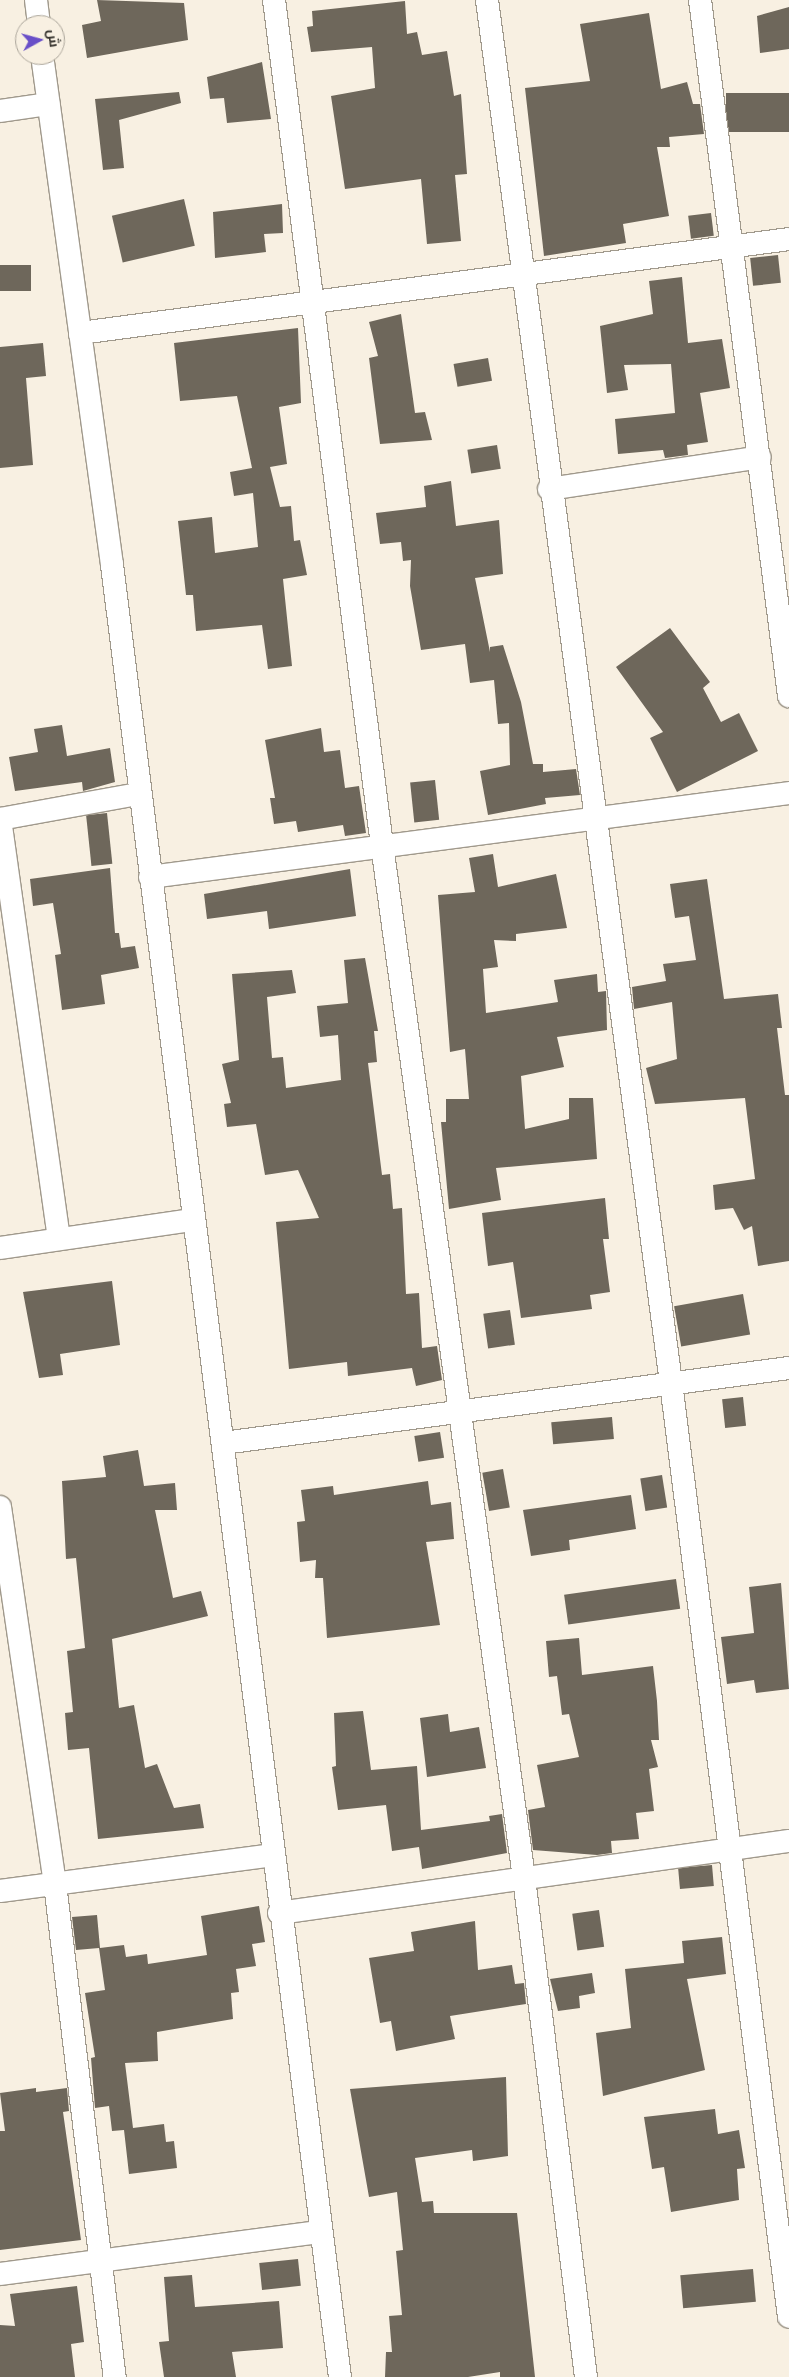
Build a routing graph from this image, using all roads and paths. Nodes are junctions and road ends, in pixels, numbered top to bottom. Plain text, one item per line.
1 (36, 0) edge
2 (274, 0) edge
3 (487, 0) edge
4 (700, 0) edge
5 (38, 15) edge
6 (43, 65) edge
7 (48, 104) junction
8 (0, 111) edge
9 (789, 238) edge
10 (734, 245) junction
11 (520, 273) junction
12 (311, 300) junction
13 (80, 333) junction
14 (760, 456) junction
15 (549, 489) junction
16 (789, 696) edge
17 (789, 793) edge
18 (138, 794) junction
19 (594, 817) junction
20 (0, 819) edge
21 (382, 845) junction
22 (150, 876) junction
23 (192, 1220) junction
24 (59, 1238) junction
25 (0, 1248) edge
26 (789, 1368) edge
27 (671, 1383) junction
28 (460, 1410) junction
29 (223, 1443) junction
30 (0, 1507) edge
31 (789, 1841) edge
32 (729, 1849) junction
33 (272, 1855) junction
34 (524, 1878) junction
35 (55, 1884) junction
36 (0, 1891) edge
37 (279, 1913) junction
38 (321, 2232) junction
39 (100, 2261) junction
40 (0, 2274) edge
41 (789, 2317) edge
42 (115, 2377) edge
43 (340, 2377) edge
44 (586, 2377) edge

1 - 5 street
2 - 12 street
3 - 11 street
4 - 10 street
6 - 7 street
7 - 8 street
7 - 13 street
9 - 10 street
10 - 11 street
10 - 14 street
11 - 12 street
11 - 15 street
12 - 13 street
12 - 21 street
13 - 18 street
14 - 15 street
14 - 16 street
15 - 19 street
17 - 19 street
18 - 20 street
18 - 22 street
19 - 21 street
19 - 27 street
20 - 24 street
21 - 22 street
21 - 28 street
22 - 23 street
23 - 24 street
23 - 29 street
24 - 25 street
26 - 27 street
27 - 28 street
27 - 32 street
28 - 29 street
28 - 34 street
29 - 33 street
30 - 35 street
31 - 32 street
32 - 34 street
32 - 41 street
33 - 35 street
33 - 37 street
34 - 37 street
34 - 44 street
35 - 36 street
35 - 39 street
37 - 38 street
38 - 39 street
38 - 43 street
39 - 40 street
39 - 42 street

